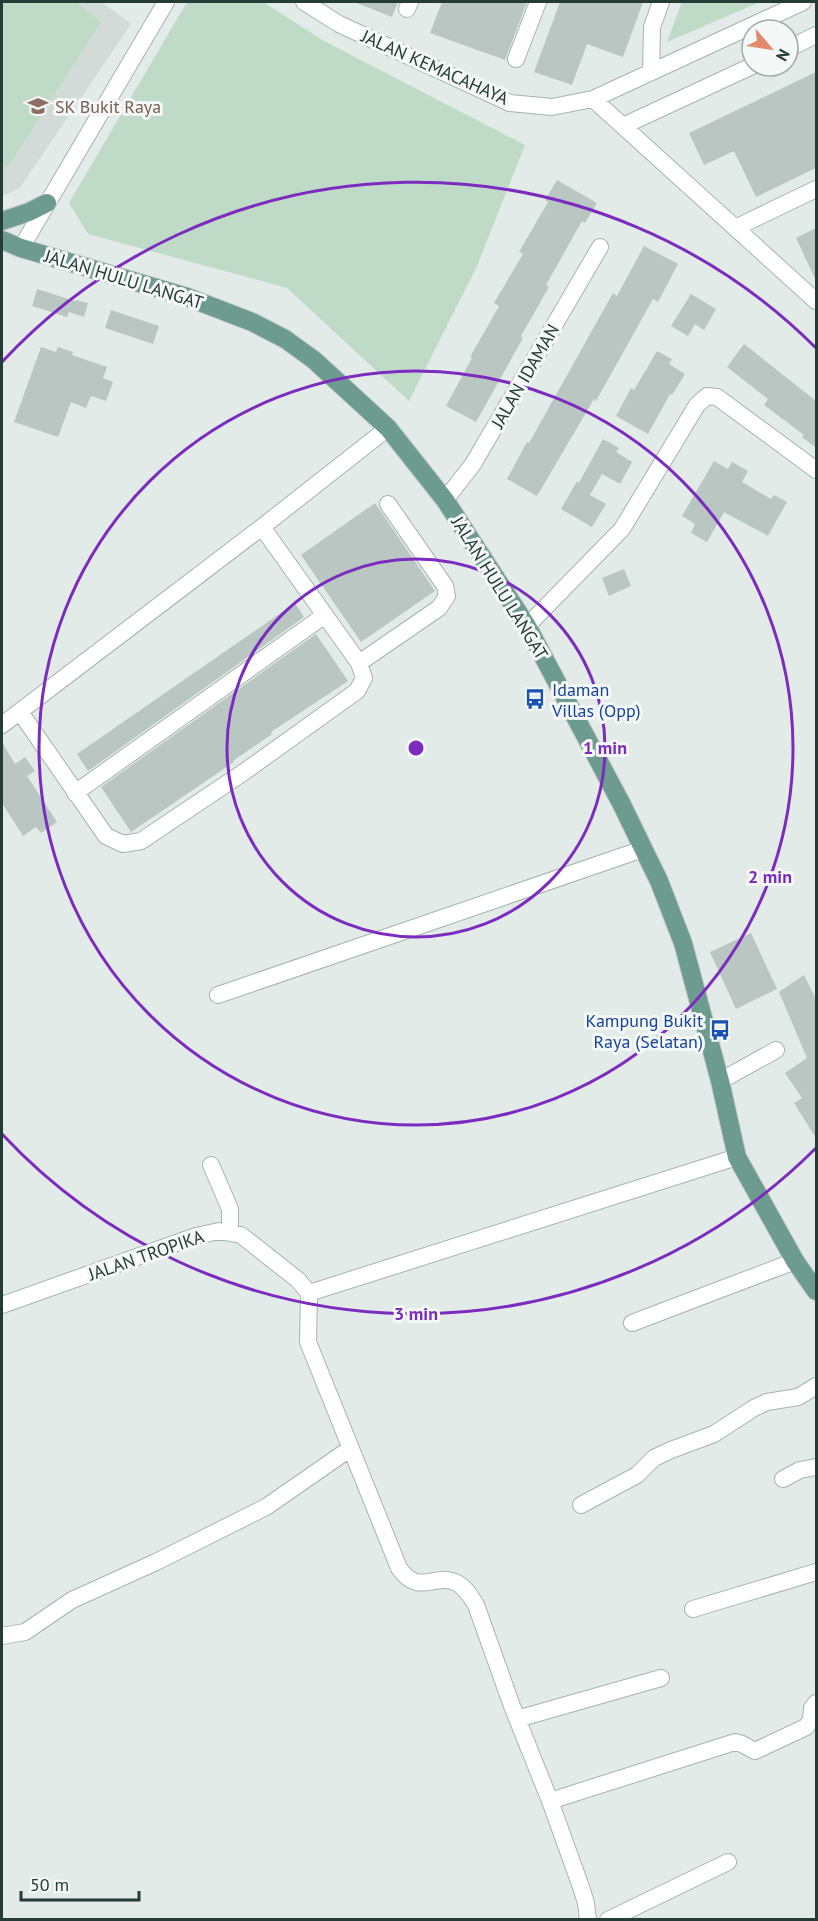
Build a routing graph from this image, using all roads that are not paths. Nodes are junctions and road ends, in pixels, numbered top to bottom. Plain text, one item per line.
1 (166, 2) edge
2 (304, 2) edge
3 (538, 2) edge
4 (661, 2) edge
5 (803, 2) edge
6 (816, 35) edge
7 (800, 43) edge
8 (516, 59) dead end
9 (651, 72) junction
10 (740, 72) edge
11 (593, 99) junction
12 (623, 126) junction
13 (816, 189) edge
14 (47, 203) junction
15 (2, 222) edge
16 (735, 228) junction
17 (2, 240) edge
18 (600, 247) dead end
19 (21, 248) junction
20 (816, 301) edge
21 (388, 428) junction
22 (816, 470) edge
23 (445, 500) junction
24 (387, 504) dead end
25 (262, 527) junction
26 (325, 615) junction
27 (527, 626) junction
28 (359, 663) junction
29 (20, 712) junction
30 (2, 725) edge
31 (75, 793) junction
32 (643, 849) junction
33 (218, 995) dead end
34 (776, 1050) dead end
35 (720, 1081) junction
36 (737, 1157) junction
37 (211, 1166) dead end
38 (230, 1233) junction
39 (795, 1261) junction
40 (816, 1291) edge
41 (309, 1293) junction
42 (2, 1305) edge
43 (632, 1323) dead end
44 (816, 1386) edge
45 (351, 1448) junction
46 (816, 1467) edge
47 (783, 1479) dead end
48 (581, 1505) dead end
49 (816, 1572) edge
50 (693, 1609) dead end
51 (2, 1636) edge
52 (661, 1678) dead end
53 (816, 1703) edge
54 (517, 1719) junction
55 (550, 1801) junction
56 (728, 1863) dead end
57 (588, 1920) edge
58 (608, 1920) edge

1 - 14 street
2 - 11 street, JALAN KEMACAHAYA
3 - 8 street
4 - 9 street
5 - 9 street, JALAN KEMACAHAYA
6 - 7 street
9 - 11 street, JALAN KEMACAHAYA
10 - 12 street
11 - 12 street
12 - 16 street
13 - 16 street
14 - 15 main road
14 - 19 street
16 - 20 street
17 - 19 main road, JALAN HULU LANGAT
18 - 23 street, JALAN IDAMAN
19 - 21 main road, JALAN HULU LANGAT
21 - 23 main road, JALAN HULU LANGAT
21 - 25 street
22 - 27 street
23 - 27 main road, JALAN HULU LANGAT
24 - 28 street
25 - 26 street
25 - 29 street
26 - 28 street
26 - 31 street
27 - 32 main road, JALAN HULU LANGAT
28 - 31 street
29 - 30 street
29 - 31 street
32 - 33 street
32 - 35 main road, JALAN HULU LANGAT
34 - 35 street
35 - 36 main road, JALAN HULU LANGAT
36 - 39 main road, JALAN HULU LANGAT
36 - 41 street
37 - 38 street
38 - 41 street, JALAN TROPIKA
38 - 42 street, JALAN TROPIKA
39 - 40 main road, JALAN HULU LANGAT
39 - 43 street
41 - 45 street
44 - 48 street
45 - 51 street
45 - 54 street
46 - 47 street
49 - 50 street
52 - 54 street
53 - 55 street
54 - 55 street
55 - 57 street
56 - 58 street

